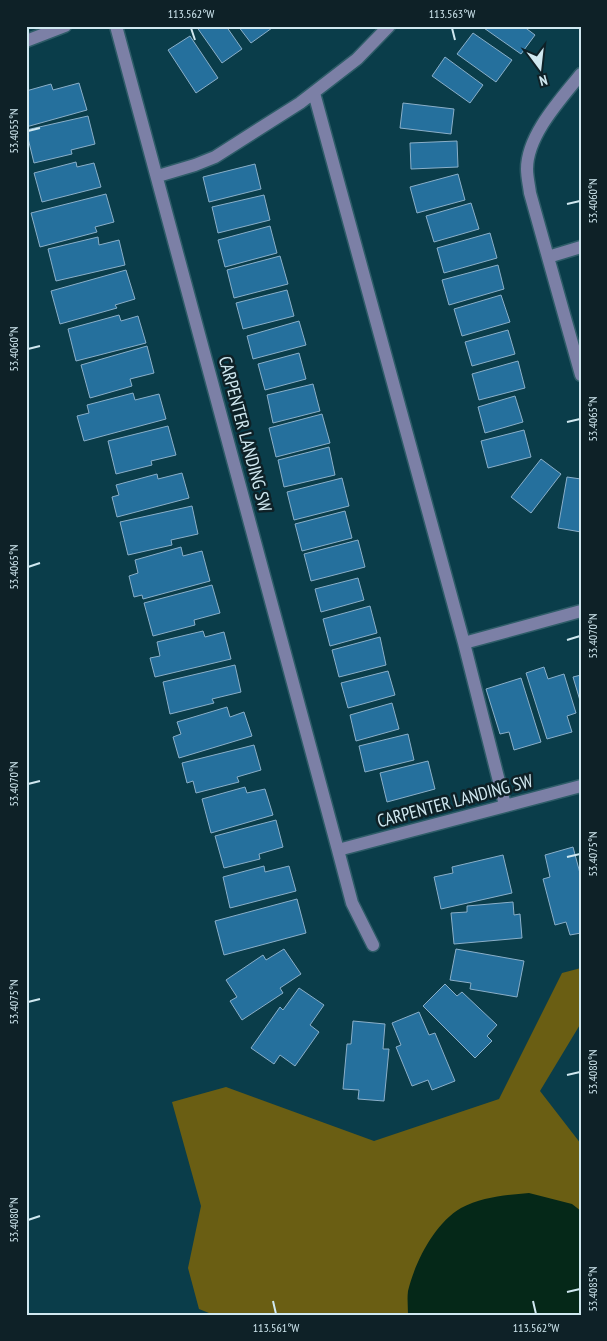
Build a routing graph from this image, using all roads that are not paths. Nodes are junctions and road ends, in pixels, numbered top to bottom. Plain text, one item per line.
1 (65, 26) edge
2 (116, 26) edge
3 (389, 26) edge
4 (26, 41) edge
5 (581, 74) edge
6 (314, 93) junction
7 (158, 176) junction
8 (581, 247) edge
9 (548, 257) junction
10 (581, 376) edge
11 (581, 611) edge
12 (464, 643) junction
13 (581, 786) edge
14 (505, 805) junction
15 (338, 850) junction
16 (373, 944) dead end

1 - 4 street
2 - 7 street, CARPENTER LANDING SW
3 - 6 street
5 - 9 street
6 - 7 street
6 - 12 street
7 - 15 street, CARPENTER LANDING SW
8 - 9 street
9 - 10 street
11 - 12 street
12 - 14 street
13 - 14 street, CARPENTER LANDING SW
14 - 15 street, CARPENTER LANDING SW
15 - 16 street, CARPENTER LANDING SW

